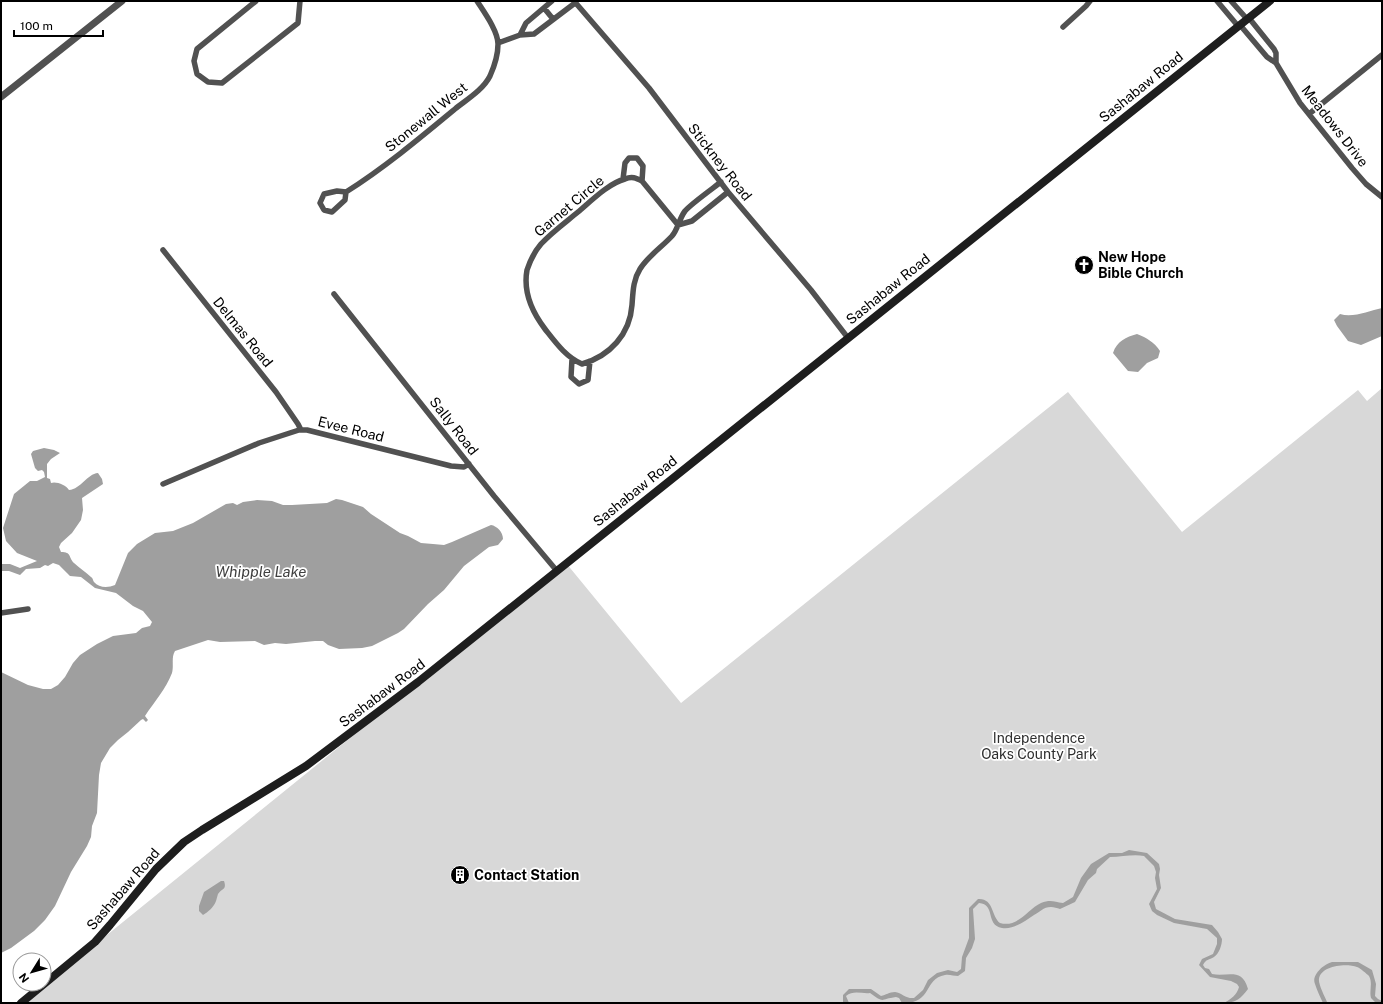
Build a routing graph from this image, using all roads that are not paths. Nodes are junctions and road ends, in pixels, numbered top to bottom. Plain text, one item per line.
1 (122, 1) edge
2 (256, 1) edge
3 (300, 1) edge
4 (477, 1) edge
5 (552, 1) edge
6 (1090, 1) edge
7 (1218, 1) edge
8 (1231, 1) edge
9 (1270, 1) edge
10 (574, 2) edge
11 (544, 8) junction
12 (553, 19) junction
13 (1244, 22) junction
14 (1063, 27) dead end
15 (520, 35) junction
16 (498, 43) junction
17 (1382, 55) edge
18 (1276, 63) junction
19 (1, 97) edge
20 (1309, 114) junction
21 (623, 179) junction
22 (642, 181) junction
23 (721, 182) junction
24 (346, 192) junction
25 (728, 192) junction
26 (1382, 197) edge
27 (678, 225) junction
28 (163, 250) dead end
29 (334, 294) dead end
30 (848, 338) junction
31 (572, 359) junction
32 (590, 361) junction
33 (301, 430) junction
34 (469, 464) junction
35 (163, 484) dead end
36 (557, 571) junction
37 (28, 609) dead end
38 (1, 613) edge
39 (21, 1003) edge

1 - 19 street
2 - 3 street
4 - 16 street
5 - 11 street
6 - 14 street
7 - 13 street
8 - 13 street
9 - 13 main road, Sashabaw Road
10 - 12 street
10 - 23 street, Stickney Road
11 - 12 street
11 - 15 street
12 - 15 street
13 - 18 street, Meadows Drive
13 - 18 street, Meadows Drive
13 - 30 main road, Sashabaw Road
15 - 16 street
16 - 24 street, Stonewall West
17 - 20 street
18 - 20 street, Meadows Drive
20 - 26 street, Meadows Drive
21 - 22 street, Garnet Circle
21 - 22 street, Garnet Circle
21 - 31 street, Garnet Circle
22 - 27 street
23 - 25 street, Stickney Road
23 - 27 street
24 - 24 street
25 - 27 street
25 - 30 street, Stickney Road
27 - 32 street
28 - 33 street, Delmas Road
29 - 34 street, Sally Road
30 - 36 main road, Sashabaw Road
31 - 32 street
31 - 32 street
33 - 34 street, Evee Road
33 - 35 street, Evee Road
34 - 36 street, Sally Road
36 - 39 main road, Sashabaw Road
37 - 38 street

